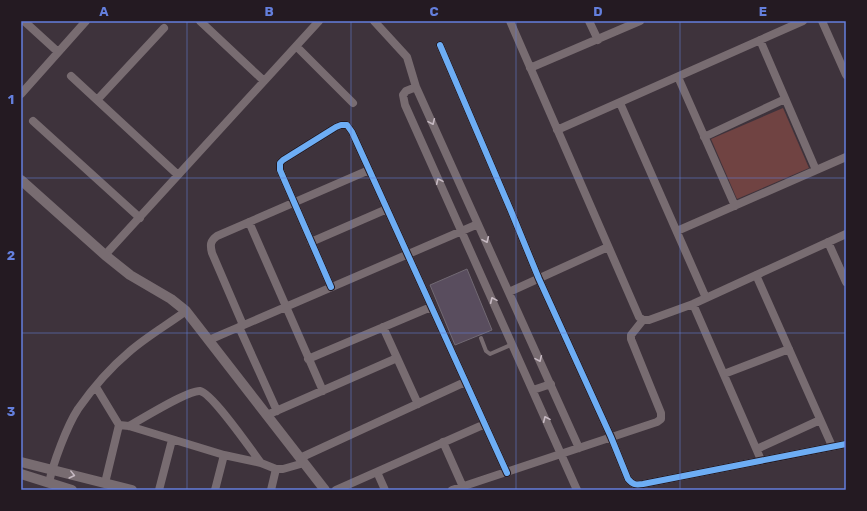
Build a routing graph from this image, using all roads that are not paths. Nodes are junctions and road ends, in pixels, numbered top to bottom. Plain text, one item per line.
1 (24, 21) edge
2 (86, 21) edge
3 (200, 21) edge
4 (319, 21) edge
5 (374, 21) edge
6 (510, 21) edge
7 (589, 21) edge
8 (640, 21) edge
9 (803, 21) edge
10 (822, 21) edge
11 (164, 28) dead end
12 (598, 40) junction
13 (760, 40) junction
14 (440, 45) dead end
15 (296, 46) junction
16 (58, 52) junction
17 (530, 68) junction
18 (846, 75) edge
19 (71, 76) dead end
20 (678, 77) junction
21 (264, 81) junction
22 (416, 87) junction
23 (21, 94) edge
24 (785, 99) junction
25 (97, 100) junction
26 (353, 103) dead end
27 (620, 103) junction
28 (33, 121) dead end
29 (557, 130) junction
30 (704, 137) junction
31 (846, 157) edge
32 (369, 170) junction
33 (816, 170) junction
34 (178, 175) junction
35 (21, 180) edge
36 (294, 202) junction
37 (735, 206) junction
38 (386, 209) junction
39 (140, 218) junction
40 (249, 222) junction
41 (478, 224) junction
42 (462, 231) junction
43 (677, 232) junction
44 (846, 234) edge
45 (311, 242) junction
46 (828, 242) junction
47 (608, 247) junction
48 (407, 254) junction
49 (105, 256) junction
50 (756, 274) junction
51 (539, 279) junction
52 (846, 282) edge
53 (331, 287) junction
54 (509, 292) junction
55 (706, 298) junction
56 (693, 304) junction
57 (431, 306) junction
58 (285, 307) junction
59 (186, 311) junction
60 (643, 320) junction
61 (241, 326) junction
62 (382, 327) junction
63 (481, 338) dead end
64 (209, 340) junction
65 (513, 344) junction
66 (789, 349) junction
67 (397, 358) junction
68 (308, 359) junction
69 (724, 374) junction
70 (465, 382) junction
71 (551, 384) junction
72 (96, 387) junction
73 (534, 390) junction
74 (323, 391) junction
75 (418, 404) junction
76 (278, 411) junction
77 (267, 415) junction
78 (820, 420) junction
79 (485, 424) junction
80 (119, 425) junction
81 (129, 426) junction
82 (612, 438) junction
83 (172, 440) junction
84 (443, 442) junction
85 (846, 444) edge
86 (832, 446) junction
87 (579, 448) junction
88 (758, 449) junction
89 (224, 454) junction
90 (562, 454) junction
91 (302, 460) junction
92 (761, 460) junction
93 (21, 462) edge
94 (262, 463) junction
95 (276, 469) junction
96 (52, 470) junction
97 (378, 472) junction
98 (507, 473) junction
99 (21, 474) edge
100 (49, 483) junction
101 (105, 483) junction
102 (462, 487) junction
103 (72, 490) edge
104 (132, 490) edge
105 (159, 490) edge
106 (215, 490) edge
107 (271, 490) edge
108 (325, 490) edge
109 (336, 490) edge
110 (385, 490) edge
111 (452, 490) edge
112 (578, 490) edge

1 - 16 street
2 - 16 street
3 - 21 street
4 - 15 street
5 - 22 street
6 - 17 street
7 - 12 street
8 - 12 street
9 - 13 street
10 - 18 street
11 - 25 street
12 - 17 street
13 - 20 street
13 - 24 street
14 - 51 street
15 - 21 street
15 - 26 street
16 - 23 street
17 - 29 street
19 - 25 street
20 - 27 street
20 - 30 street
21 - 34 street
22 -> 41 street
42 -> 22 street
24 - 30 street
24 - 33 street
25 - 34 street
27 - 29 street
27 - 43 street
28 - 39 street
29 - 47 street
30 - 37 street
31 - 33 street
32 - 36 street
32 - 36 street
32 - 38 street
33 - 37 street
34 - 39 street
35 - 49 street
36 - 40 street
36 - 45 street
37 - 43 street
38 - 45 street
38 - 48 street
39 - 49 street
40 - 58 street
40 - 61 street
41 - 42 street
41 -> 54 street
42 - 48 street
65 -> 42 street
43 - 55 street
44 - 46 street
45 - 53 street
46 - 50 street
46 - 52 street
47 - 51 street
47 - 60 street
48 - 53 street
48 - 57 street
49 - 59 street
50 - 55 street
50 - 66 street
51 - 54 street
51 - 82 street
53 - 58 street
54 -> 71 street
55 - 56 street
56 - 60 street
56 - 69 street
57 - 62 street
57 - 70 street
58 - 61 street
58 - 68 street
59 - 64 street
59 - 72 street
60 - 82 street
61 - 64 street
61 - 76 street
62 - 67 street
62 - 68 street
63 - 65 lane
64 - 77 street
65 - 73 street
66 - 69 street
66 - 78 street
67 - 74 street
67 - 75 street
68 - 74 street
69 - 88 street
70 - 75 street
70 - 79 street
71 - 73 street
71 - 87 street
72 - 80 street
72 - 96 street
90 -> 73 street
74 - 76 street
75 - 91 street
76 - 77 street
77 - 91 street
78 - 86 street
78 - 88 street
79 - 84 street
79 - 98 street
80 - 81 street
80 - 101 street
81 - 83 street
81 - 94 street
82 - 87 street
82 - 92 street
83 - 89 street
83 - 105 street
84 - 97 street
84 - 102 street
85 - 86 street
86 - 92 street
87 - 90 street
88 - 92 street
89 - 94 street
89 - 106 street
90 - 98 street
90 - 112 street
91 - 95 street
91 - 108 street
93 - 96 street
94 - 95 street
95 - 107 street
96 - 100 street
96 -> 101 street
97 - 109 street
97 - 110 street
98 - 102 street
99 - 100 street
100 - 103 street
101 - 104 street
102 - 111 street

